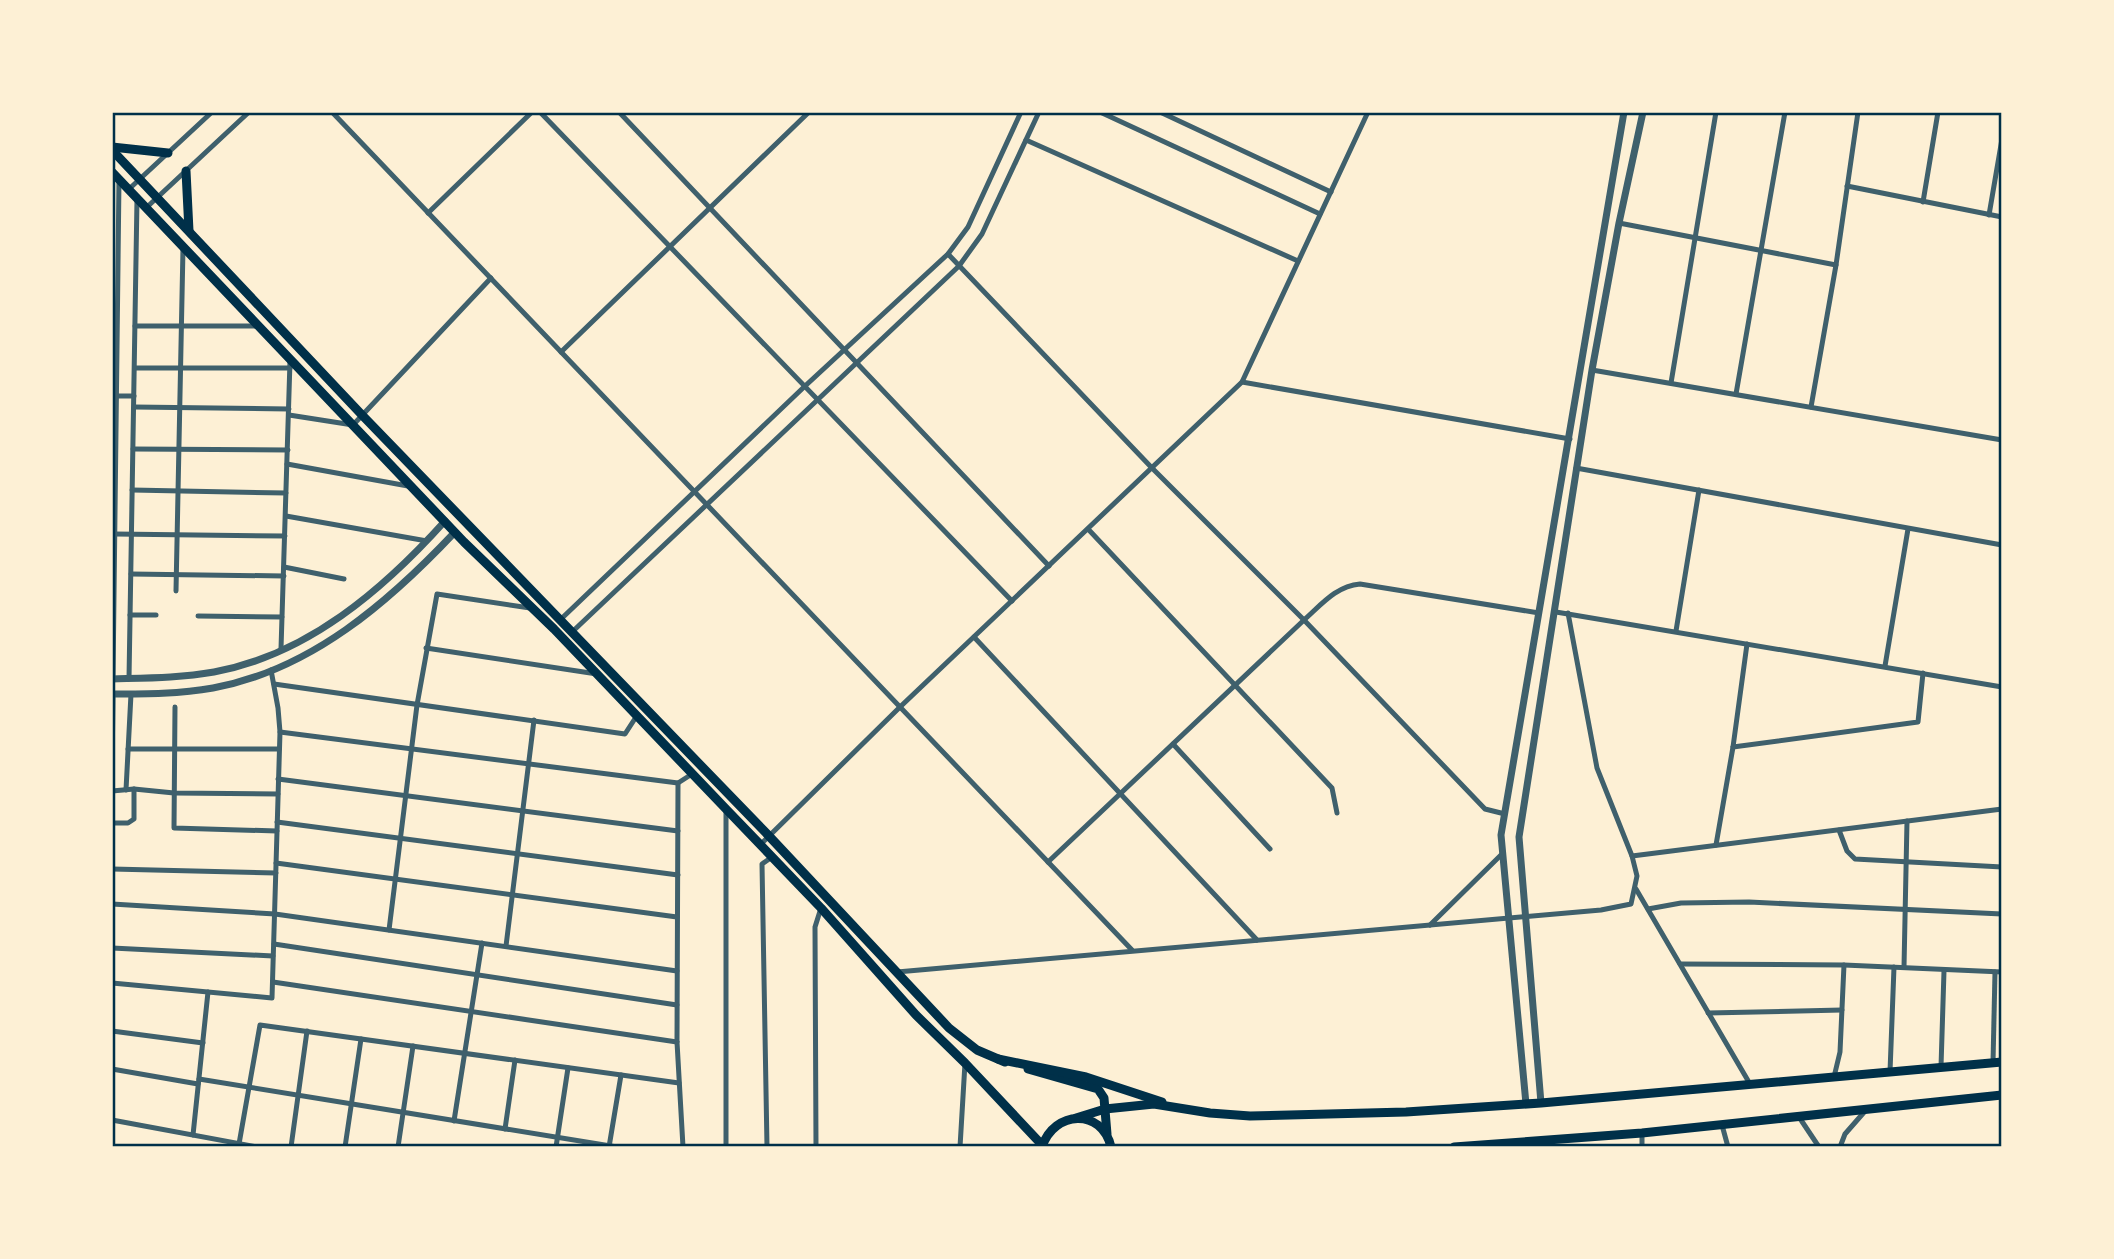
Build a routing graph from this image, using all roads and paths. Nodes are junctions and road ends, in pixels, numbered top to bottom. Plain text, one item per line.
1 (212, 112) edge
2 (249, 112) edge
3 (332, 112) edge
4 (532, 112) edge
5 (540, 112) edge
6 (619, 112) edge
7 (809, 112) edge
8 (1021, 112) edge
9 (1039, 112) edge
10 (1100, 112) edge
11 (1160, 112) edge
12 (1367, 112) edge
13 (1624, 112) edge
14 (1643, 112) edge
15 (1716, 112) edge
16 (1785, 112) edge
17 (1858, 112) edge
18 (1938, 112) edge
19 (1026, 139) junction
20 (2002, 139) edge
21 (112, 148) edge
22 (168, 153) junction
23 (186, 172) junction
24 (114, 175) edge
25 (140, 179) junction
26 (1847, 186) junction
27 (128, 190) junction
28 (1331, 192) junction
29 (158, 198) junction
30 (137, 199) junction
31 (1923, 202) junction
32 (115, 205) edge
33 (146, 208) junction
34 (711, 209) junction
35 (428, 213) junction
36 (1320, 214) junction
37 (1989, 215) junction
38 (2002, 218) edge
39 (1619, 223) junction
40 (189, 231) junction
41 (1695, 238) junction
42 (183, 247) junction
43 (670, 249) junction
44 (1763, 250) junction
45 (115, 252) edge
46 (948, 254) junction
47 (1298, 261) junction
48 (1836, 265) junction
49 (959, 266) junction
50 (491, 278) junction
51 (115, 300) edge
52 (135, 326) junction
53 (180, 326) junction
54 (259, 326) junction
55 (114, 348) edge
56 (844, 350) junction
57 (561, 352) junction
58 (855, 362) junction
59 (290, 364) junction
60 (135, 368) junction
61 (179, 368) junction
62 (1592, 370) junction
63 (1242, 382) junction
64 (1671, 383) junction
65 (804, 387) junction
66 (1736, 394) junction
67 (114, 396) edge
68 (134, 396) junction
69 (816, 399) junction
70 (134, 407) junction
71 (178, 407) junction
72 (1811, 407) junction
73 (289, 412) junction
74 (362, 415) junction
75 (353, 425) junction
76 (1570, 439) junction
77 (2002, 440) edge
78 (114, 445) edge
79 (133, 449) junction
80 (178, 449) junction
81 (288, 450) junction
82 (287, 464) junction
83 (1152, 468) junction
84 (1576, 468) junction
85 (411, 486) junction
86 (132, 490) junction
87 (1699, 490) junction
88 (113, 491) edge
89 (177, 491) junction
90 (695, 492) junction
91 (286, 493) junction
92 (706, 504) junction
93 (286, 516) junction
94 (445, 522) junction
95 (1088, 529) junction
96 (1908, 529) junction
97 (455, 532) junction
98 (114, 534) junction
99 (132, 534) junction
100 (176, 534) junction
101 (285, 536) junction
102 (427, 541) junction
103 (2002, 545) edge
104 (113, 556) edge
105 (1049, 566) junction
106 (284, 567) junction
107 (131, 575) junction
108 (176, 575) junction
109 (284, 576) junction
110 (344, 579) dead end
111 (176, 591) dead end
112 (113, 594) edge
113 (363, 600) junction
114 (1012, 601) junction
115 (533, 608) junction
116 (371, 611) junction
117 (1556, 612) junction
118 (1539, 613) junction
119 (1568, 613) junction
120 (130, 615) junction
121 (156, 615) dead end
122 (198, 616) dead end
123 (282, 617) junction
124 (1304, 621) junction
125 (557, 625) junction
126 (130, 631) junction
127 (1676, 631) junction
128 (113, 633) edge
129 (568, 636) junction
130 (974, 637) junction
131 (1747, 643) junction
132 (426, 648) junction
133 (281, 649) junction
134 (1885, 666) junction
135 (271, 670) junction
136 (1923, 673) junction
137 (597, 674) junction
138 (112, 679) edge
139 (129, 679) junction
140 (274, 684) junction
141 (1236, 685) junction
142 (2002, 687) edge
143 (113, 694) edge
144 (131, 694) junction
145 (417, 705) junction
146 (175, 707) dead end
147 (900, 707) junction
148 (636, 717) junction
149 (113, 720) edge
150 (534, 720) junction
151 (280, 732) junction
152 (1173, 744) junction
153 (1733, 747) junction
154 (128, 749) junction
155 (175, 749) junction
156 (279, 749) junction
157 (411, 749) junction
158 (529, 764) junction
159 (112, 773) edge
160 (692, 774) junction
161 (278, 779) junction
162 (678, 783) junction
163 (134, 789) junction
164 (126, 790) junction
165 (112, 791) edge
166 (174, 793) junction
167 (278, 794) junction
168 (1120, 794) junction
169 (406, 795) junction
170 (726, 809) junction
171 (2002, 809) edge
172 (523, 811) junction
173 (1337, 813) dead end
174 (1505, 814) junction
175 (1907, 821) junction
176 (277, 822) junction
177 (112, 823) edge
178 (1839, 830) junction
179 (277, 831) junction
180 (678, 831) junction
181 (769, 836) junction
182 (400, 838) junction
183 (760, 845) junction
184 (1716, 845) junction
185 (1270, 849) dead end
186 (517, 854) junction
187 (1502, 854) junction
188 (1632, 856) junction
189 (772, 857) junction
190 (1048, 862) junction
191 (276, 863) junction
192 (1907, 863) junction
193 (2002, 867) edge
194 (112, 869) edge
195 (276, 873) junction
196 (678, 875) junction
197 (396, 879) junction
198 (1636, 889) junction
199 (512, 895) junction
200 (112, 904) edge
201 (821, 908) junction
202 (1648, 909) junction
203 (1907, 911) junction
204 (275, 914) junction
205 (2002, 914) edge
206 (1525, 916) junction
207 (677, 917) junction
208 (1510, 918) junction
209 (1430, 925) junction
210 (389, 930) junction
211 (1257, 940) junction
212 (482, 943) junction
213 (274, 944) junction
214 (506, 946) junction
215 (112, 948) edge
216 (1132, 950) junction
217 (274, 956) junction
218 (1680, 964) junction
219 (1844, 965) junction
220 (1894, 967) junction
221 (1904, 967) junction
222 (677, 971) junction
223 (1944, 971) junction
224 (897, 972) junction
225 (1999, 972) edge
226 (477, 975) junction
227 (273, 982) junction
228 (112, 983) edge
229 (208, 992) junction
230 (677, 1005) junction
231 (1842, 1010) junction
232 (471, 1012) junction
233 (1708, 1013) junction
234 (112, 1031) edge
235 (307, 1031) junction
236 (361, 1039) junction
237 (677, 1042) junction
238 (203, 1043) junction
239 (413, 1046) junction
240 (465, 1053) junction
241 (998, 1059) junction
242 (515, 1060) junction
243 (965, 1063) junction
244 (1998, 1063) edge
245 (568, 1068) junction
246 (1941, 1068) junction
247 (112, 1069) edge
248 (1890, 1072) junction
249 (621, 1075) junction
250 (1834, 1077) junction
251 (199, 1082) junction
252 (680, 1083) junction
253 (1750, 1084) junction
254 (248, 1087) junction
255 (298, 1095) junction
256 (2002, 1096) edge
257 (351, 1103) junction
258 (1541, 1103) junction
259 (1526, 1104) junction
260 (1170, 1105) junction
261 (1105, 1109) junction
262 (1867, 1109) junction
263 (404, 1112) junction
264 (1799, 1117) junction
265 (1076, 1118) junction
266 (112, 1120) edge
267 (454, 1121) junction
268 (1722, 1125) junction
269 (505, 1129) junction
270 (1642, 1133) junction
271 (1107, 1134) junction
272 (193, 1135) junction
273 (558, 1138) junction
274 (239, 1144) junction
275 (257, 1147) edge
276 (291, 1147) edge
277 (345, 1147) edge
278 (398, 1147) edge
279 (556, 1147) edge
280 (609, 1147) edge
281 (617, 1147) edge
282 (683, 1147) edge
283 (726, 1147) edge
284 (767, 1147) edge
285 (816, 1147) edge
286 (960, 1147) edge
287 (1042, 1147) edge
288 (1111, 1147) edge
289 (1457, 1147) edge
290 (1642, 1147) edge
291 (1728, 1147) edge
292 (1819, 1147) edge
293 (1840, 1147) edge

1 - 22 street
2 - 23 street
3 - 35 street
4 - 35 street
5 - 43 street
6 - 34 street
7 - 34 street
8 - 46 street
9 - 19 street
10 - 36 street
11 - 28 street
12 - 28 street
13 - 76 street
14 - 39 street
15 - 41 street
16 - 44 street
17 - 26 street
18 - 31 street
19 - 47 street
19 - 49 street
20 - 37 street
21 - 22 main road
21 - 25 main road
22 - 25 street
23 - 29 street
23 - 40 main road
24 - 27 main road
24 - 32 street
25 - 27 street
25 - 29 main road
26 - 31 street
26 - 48 street
27 - 30 main road
28 - 36 street
29 - 33 street
29 - 40 main road
30 - 33 main road
30 - 52 street
31 - 37 street
32 - 45 street
33 - 42 main road
34 - 43 street
34 - 56 street
35 - 50 street
36 - 47 street
37 - 38 street
39 - 41 street
39 - 62 street
40 - 74 main road
41 - 44 street
41 - 64 street
42 - 53 street
42 - 54 main road
43 - 57 street
43 - 65 street
44 - 48 street
44 - 66 street
45 - 51 street
46 - 49 street
46 - 56 street
47 - 63 street
48 - 72 street
49 - 58 street
49 - 83 street
50 - 57 street
50 - 74 street
51 - 55 street
52 - 53 street
52 - 60 street
53 - 54 street
53 - 61 street
54 - 59 main road
55 - 67 street
56 - 58 street
56 - 65 street
57 - 90 street
58 - 69 street
58 - 105 street
59 - 61 street
59 - 73 street
59 - 75 main road
60 - 61 street
60 - 68 street
61 - 71 street
62 - 64 street
62 - 84 street
63 - 76 street
63 - 83 street
64 - 66 street
65 - 69 street
65 - 90 street
66 - 72 street
67 - 68 street
67 - 78 street
68 - 70 street
69 - 92 street
69 - 114 street
70 - 71 street
70 - 79 street
71 - 73 street
71 - 80 street
72 - 77 street
73 - 75 street
73 - 81 street
74 - 75 street
74 - 125 main road
75 - 85 main road
76 - 118 street
78 - 88 street
79 - 80 street
79 - 86 street
80 - 81 street
80 - 89 street
81 - 82 street
82 - 85 street
82 - 91 street
83 - 95 street
83 - 124 street
84 - 87 street
84 - 117 street
85 - 94 main road
86 - 89 street
86 - 99 street
87 - 96 street
87 - 127 street
88 - 98 street
89 - 91 street
89 - 100 street
90 - 92 street
90 - 125 street
91 - 93 street
92 - 129 street
92 - 147 street
93 - 101 street
93 - 102 street
94 - 97 main road
94 - 102 street
95 - 105 street
95 - 141 street
96 - 103 street
96 - 134 street
97 - 115 main road
97 - 116 street
98 - 99 street
98 - 104 street
99 - 100 street
99 - 107 street
100 - 101 street
100 - 108 street
101 - 106 street
102 - 113 street
104 - 112 street
105 - 114 street
106 - 109 street
106 - 110 street
107 - 108 street
107 - 120 street
108 - 109 street
108 - 111 street
109 - 123 street
112 - 128 street
113 - 116 street
113 - 133 street
114 - 130 street
115 - 125 main road
115 - 132 street
116 - 135 street
117 - 119 street
117 - 206 street
118 - 124 street
118 - 174 street
119 - 127 street
119 - 188 street
120 - 121 street
120 - 126 street
122 - 123 street
123 - 133 street
124 - 141 street
124 - 174 street
125 - 129 main road
126 - 128 street
126 - 139 street
127 - 131 street
128 - 138 street
129 - 137 main road
129 - 181 main road
130 - 147 street
130 - 168 street
131 - 134 street
131 - 153 street
132 - 137 street
132 - 145 street
133 - 139 street
134 - 136 street
135 - 140 street
135 - 144 street
136 - 142 street
136 - 153 street
137 - 148 main road
138 - 139 street
138 - 143 street
140 - 145 street
140 - 151 street
141 - 152 street
141 - 173 street
143 - 144 street
143 - 149 street
144 - 154 street
145 - 150 street
145 - 157 street
146 - 155 street
147 - 181 street
147 - 190 street
148 - 150 street
148 - 160 main road
149 - 159 street
150 - 158 street
151 - 156 street
151 - 157 street
152 - 168 street
152 - 185 street
153 - 184 street
154 - 155 street
154 - 164 street
155 - 156 street
155 - 166 street
156 - 161 street
157 - 158 street
157 - 169 street
158 - 162 street
158 - 172 street
160 - 162 street
160 - 170 main road
161 - 167 street
161 - 169 street
162 - 180 street
163 - 164 street
163 - 166 street
163 - 177 street
164 - 165 street
166 - 167 street
166 - 179 street
167 - 176 street
168 - 190 street
168 - 211 street
169 - 172 street
169 - 182 street
170 - 183 main road
170 - 283 street
171 - 175 street
172 - 180 street
172 - 186 street
174 - 187 street
175 - 178 street
175 - 192 street
176 - 179 street
176 - 182 street
178 - 184 street
178 - 192 street
179 - 191 street
180 - 196 street
181 - 183 street
181 - 224 main road
182 - 186 street
182 - 197 street
183 - 189 main road
184 - 188 street
186 - 196 street
186 - 199 street
187 - 208 street
187 - 209 street
188 - 198 street
189 - 201 main road
189 - 284 street
190 - 216 street
191 - 195 street
191 - 197 street
192 - 193 street
192 - 203 street
194 - 195 street
195 - 204 street
196 - 207 street
197 - 199 street
197 - 210 street
198 - 202 street
198 - 206 street
199 - 207 street
199 - 214 street
200 - 204 street
201 - 243 main road
201 - 285 street
202 - 203 street
202 - 218 street
203 - 205 street
203 - 221 street
204 - 210 street
204 - 213 street
206 - 208 street
206 - 258 street
207 - 222 street
208 - 209 street
208 - 259 street
209 - 211 street
210 - 212 street
211 - 216 street
212 - 214 street
212 - 226 street
213 - 217 street
213 - 226 street
214 - 222 street
215 - 217 street
216 - 224 street
217 - 227 street
218 - 219 street
218 - 233 street
219 - 220 street
219 - 231 street
220 - 221 street
220 - 248 street
221 - 223 street
222 - 230 street
223 - 225 street
223 - 246 street
224 - 241 main road
225 - 244 street
226 - 230 street
226 - 232 street
227 - 229 street
227 - 232 street
228 - 229 street
229 - 238 street
230 - 237 street
231 - 233 street
231 - 250 street
232 - 237 street
232 - 240 street
233 - 253 street
234 - 238 street
235 - 236 street
235 - 254 street
235 - 255 street
236 - 239 street
236 - 257 street
237 - 252 street
238 - 251 street
239 - 240 street
239 - 263 street
240 - 242 street
240 - 267 street
241 - 260 main road
241 - 261 main road
242 - 245 street
242 - 269 street
243 - 286 street
243 - 287 main road
244 - 246 main road
245 - 249 street
245 - 273 street
246 - 248 main road
247 - 251 street
248 - 250 main road
249 - 252 street
249 - 280 street
250 - 253 main road
251 - 254 street
251 - 272 street
252 - 282 street
253 - 258 main road
254 - 255 street
254 - 274 street
255 - 257 street
255 - 276 street
256 - 262 main road
257 - 263 street
257 - 277 street
258 - 259 main road
259 - 260 main road
260 - 261 main road
261 - 265 main road
261 - 271 main road
262 - 264 main road
262 - 293 street
263 - 267 street
263 - 278 street
264 - 268 main road
264 - 292 street
265 - 271 main road
265 - 287 main road
266 - 272 street
267 - 269 street
268 - 270 main road
268 - 291 street
269 - 273 street
270 - 289 main road
270 - 290 street
271 - 288 main road
272 - 274 street
273 - 279 street
273 - 280 street
274 - 275 street
280 - 281 street

